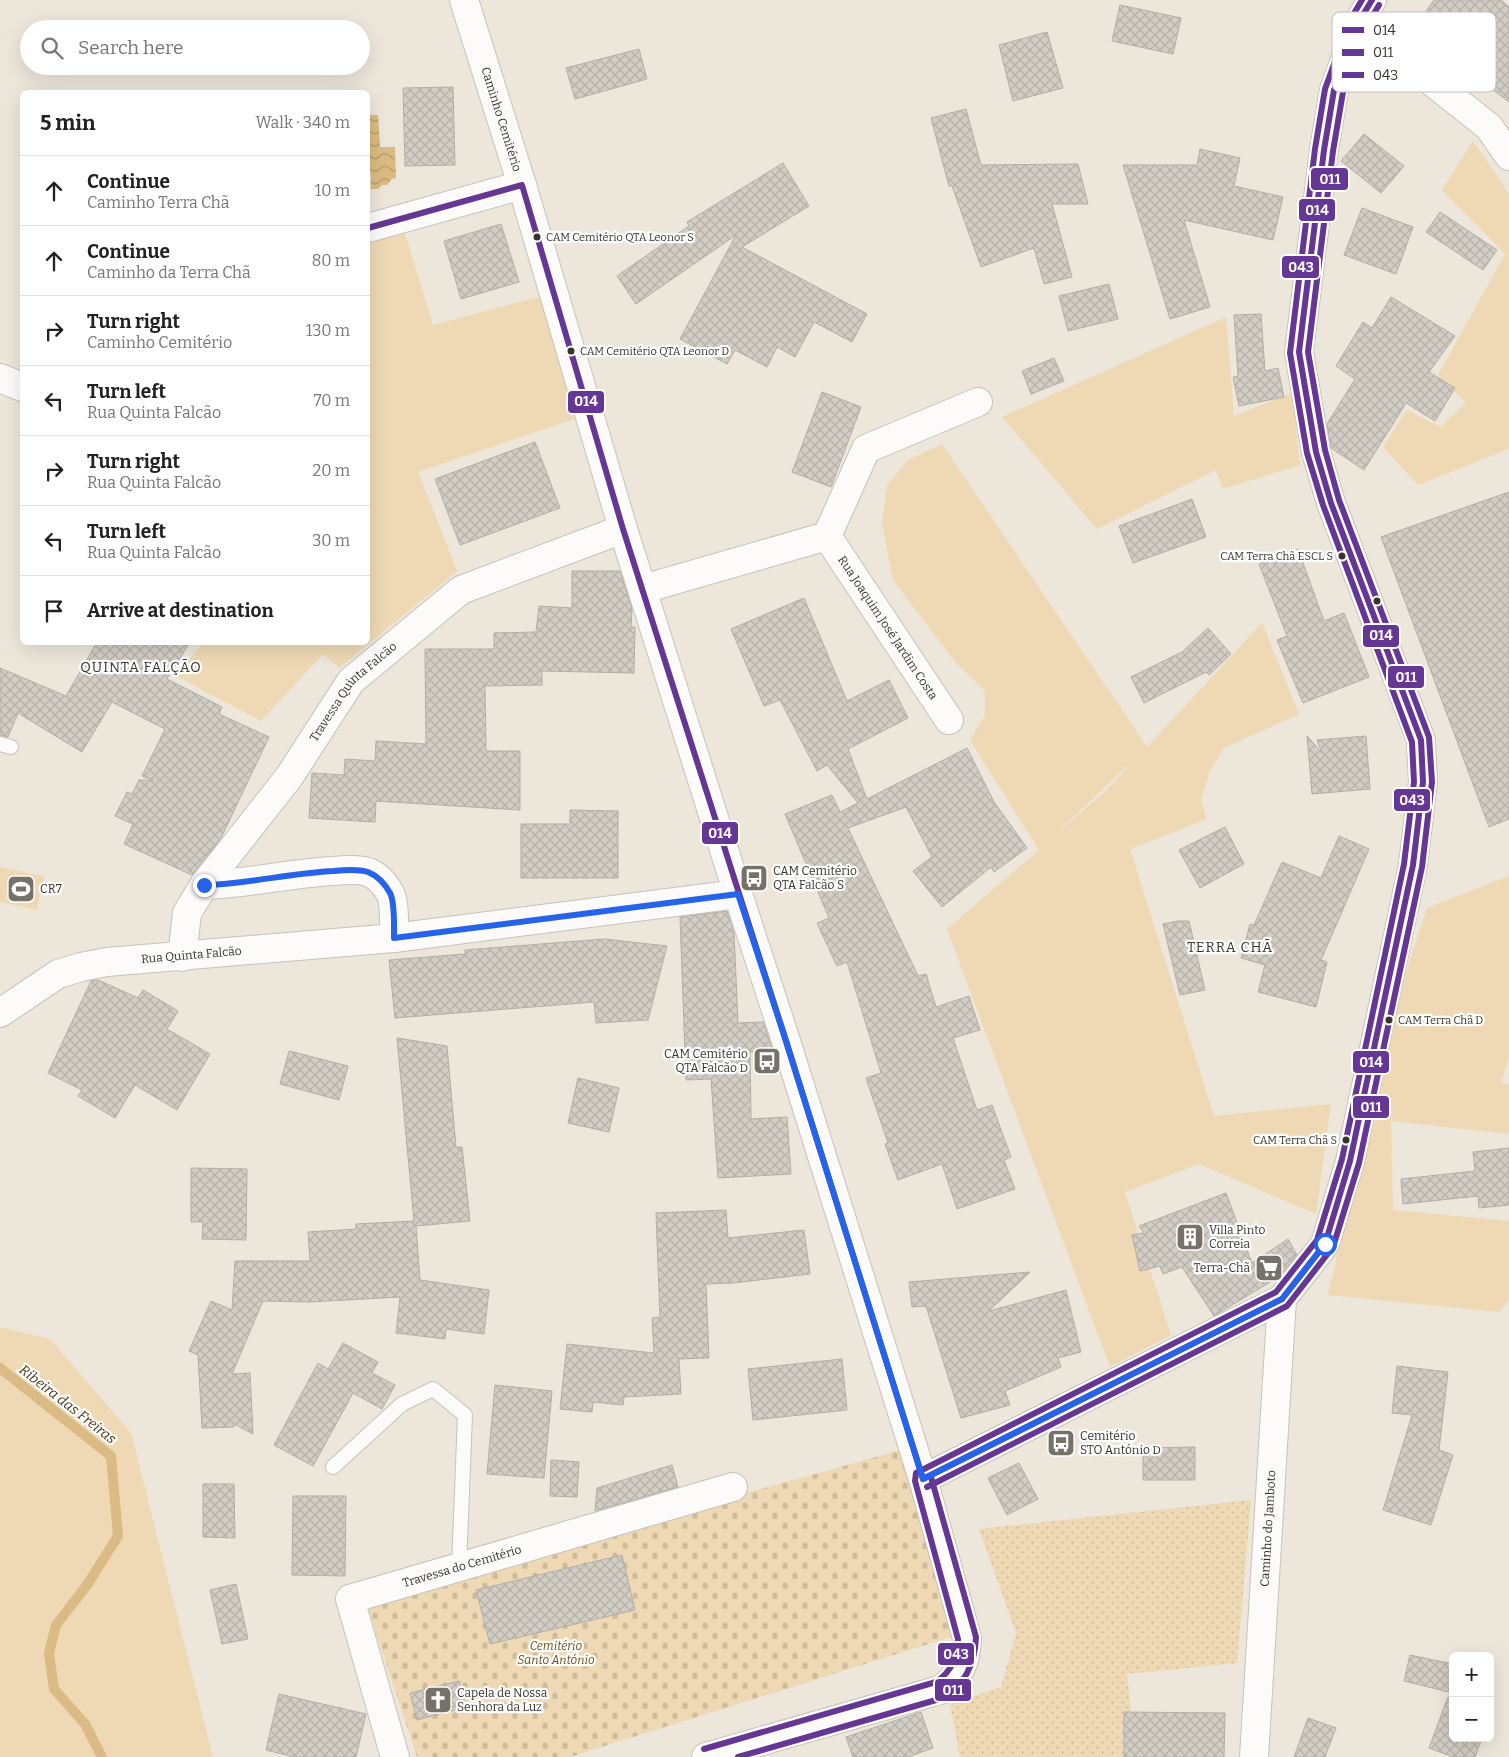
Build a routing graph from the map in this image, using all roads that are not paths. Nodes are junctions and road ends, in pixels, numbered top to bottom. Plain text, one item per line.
1 (464, 0) edge
2 (1372, 0) edge
3 (1365, 12) edge
4 (1334, 92) edge
5 (1445, 92) edge
6 (1509, 156) edge
7 (522, 185) junction
8 (370, 227) edge
9 (0, 378) edge
10 (20, 385) edge
11 (978, 402) dead end
12 (623, 528) junction
13 (827, 536) junction
14 (643, 589) junction
15 (949, 720) dead end
16 (204, 885) junction
17 (738, 894) junction
18 (394, 938) junction
19 (182, 957) junction
20 (0, 1013) edge
21 (1282, 1299) junction
22 (333, 1467) dead end
23 (923, 1479) junction
24 (733, 1487) dead end
25 (459, 1568) junction
26 (395, 1757) edge
27 (706, 1757) edge
28 (1254, 1757) edge

1 - 7 street, Caminho Cemitério
2 - 3 street
4 - 21 street
5 - 6 street
7 - 8 street
7 - 12 street, Caminho Cemitério
9 - 10 street
11 - 13 street
12 - 14 street, Caminho Cemitério
12 - 16 street, Travessa Quinta Falcão
13 - 14 street
13 - 15 street, Rua Joaquim José Jardim Costa
14 - 17 street, Caminho Cemitério
16 - 18 street
16 - 19 street, Travessa Quinta Falcão
17 - 18 street, Rua Quinta Falcão
17 - 23 street, Caminho Cemitério
18 - 19 street, Rua Quinta Falcão
19 - 20 street, Rua Quinta Falcão
21 - 23 street
21 - 28 street, Caminho do Jamboto
22 - 25 lane
23 - 27 street, Caminho Cemitério
24 - 25 street, Travessa do Cemitério
25 - 26 street, Travessa do Cemitério

